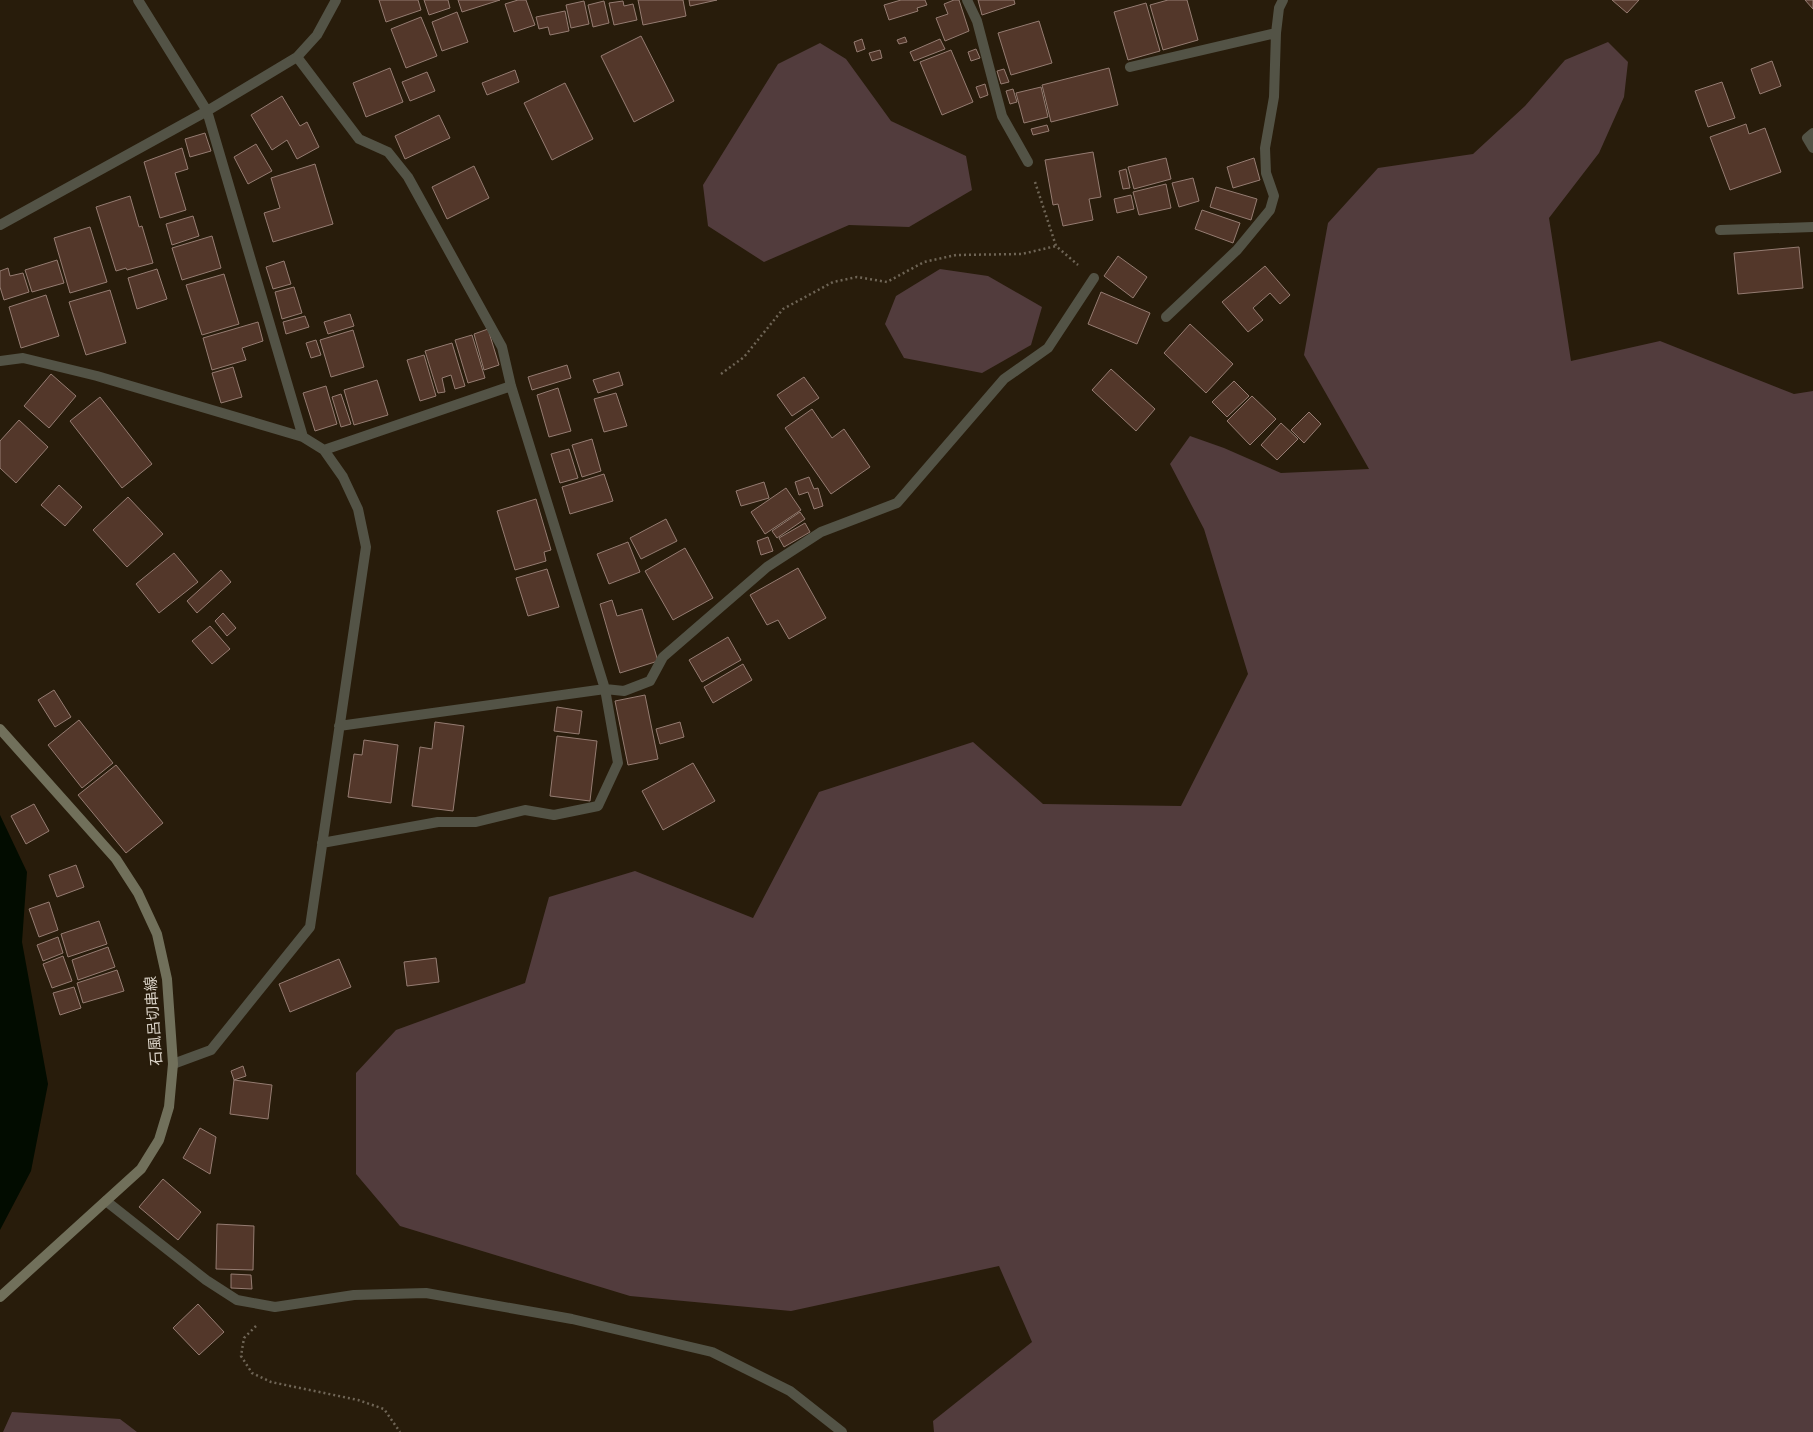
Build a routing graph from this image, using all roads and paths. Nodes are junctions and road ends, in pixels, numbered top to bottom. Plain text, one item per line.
1 (138, 0) edge
2 (336, 0) edge
3 (967, 0) edge
4 (1284, 0) edge
5 (1276, 32) junction
6 (298, 57) junction
7 (1130, 67) dead end
8 (207, 111) junction
9 (1813, 133) edge
10 (1813, 148) edge
11 (1028, 162) joint
12 (0, 225) edge
13 (1813, 227) edge
14 (1720, 230) dead end
15 (1056, 246) junction
16 (1094, 278) joint
17 (1166, 317) dead end
18 (0, 361) edge
19 (721, 374) dead end
20 (511, 386) junction
21 (303, 437) junction
22 (324, 450) junction
23 (605, 689) junction
24 (339, 726) junction
25 (0, 729) edge
26 (322, 843) junction
27 (173, 1064) junction
28 (106, 1201) junction
29 (0, 1297) edge
30 (275, 1307) junction
31 (400, 1432) edge
32 (842, 1432) edge

1 - 8 street
2 - 6 street
3 - 11 street
4 - 5 street
5 - 7 street
5 - 17 street
6 - 8 street
6 - 20 street
8 - 12 street
8 - 21 street
9 - 10 street
11 - 15 path
13 - 14 street
15 - 16 path
15 - 19 path
16 - 23 street
18 - 21 street
20 - 22 street
20 - 23 street
21 - 22 street
22 - 24 street
23 - 24 street
23 - 26 street
24 - 26 street
25 - 27 main road, 石風呂切串線
26 - 27 street
27 - 28 main road, 石風呂切串線
28 - 29 main road, 石風呂切串線
28 - 30 street
30 - 31 path
30 - 32 street

